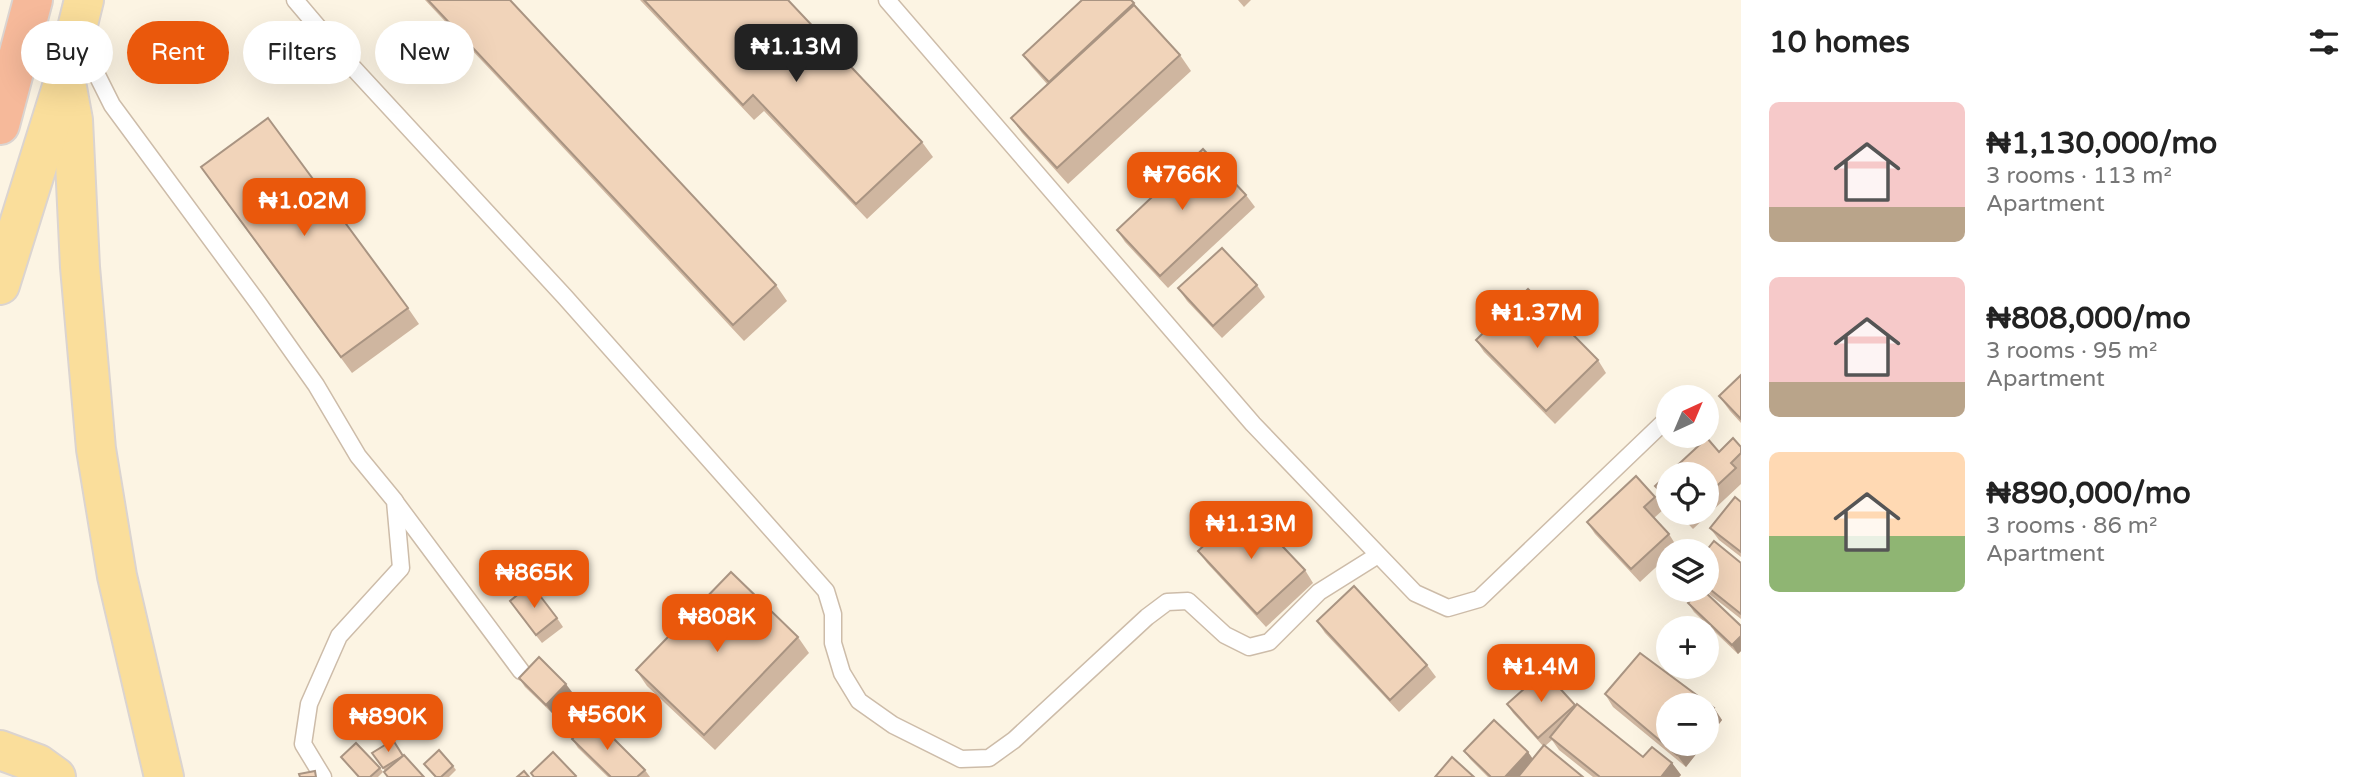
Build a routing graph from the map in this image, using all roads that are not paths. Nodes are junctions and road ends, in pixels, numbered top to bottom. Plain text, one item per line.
1 (33, 0) edge
2 (295, 0) edge
3 (887, 0) edge
4 (80, 16) edge
5 (63, 84) edge
6 (66, 84) edge
7 (0, 125) edge
8 (0, 285) edge
9 (1656, 429) edge
10 (394, 501) junction
11 (1378, 555) junction
12 (521, 671) edge
13 (0, 750) edge
14 (56, 777) edge
15 (164, 777) edge
16 (323, 777) edge

1 - 7 highway
2 - 11 lane
3 - 11 lane
4 - 10 lane
5 - 8 main road
6 - 15 main road
9 - 11 lane
10 - 12 lane
10 - 16 lane
13 - 14 main road

